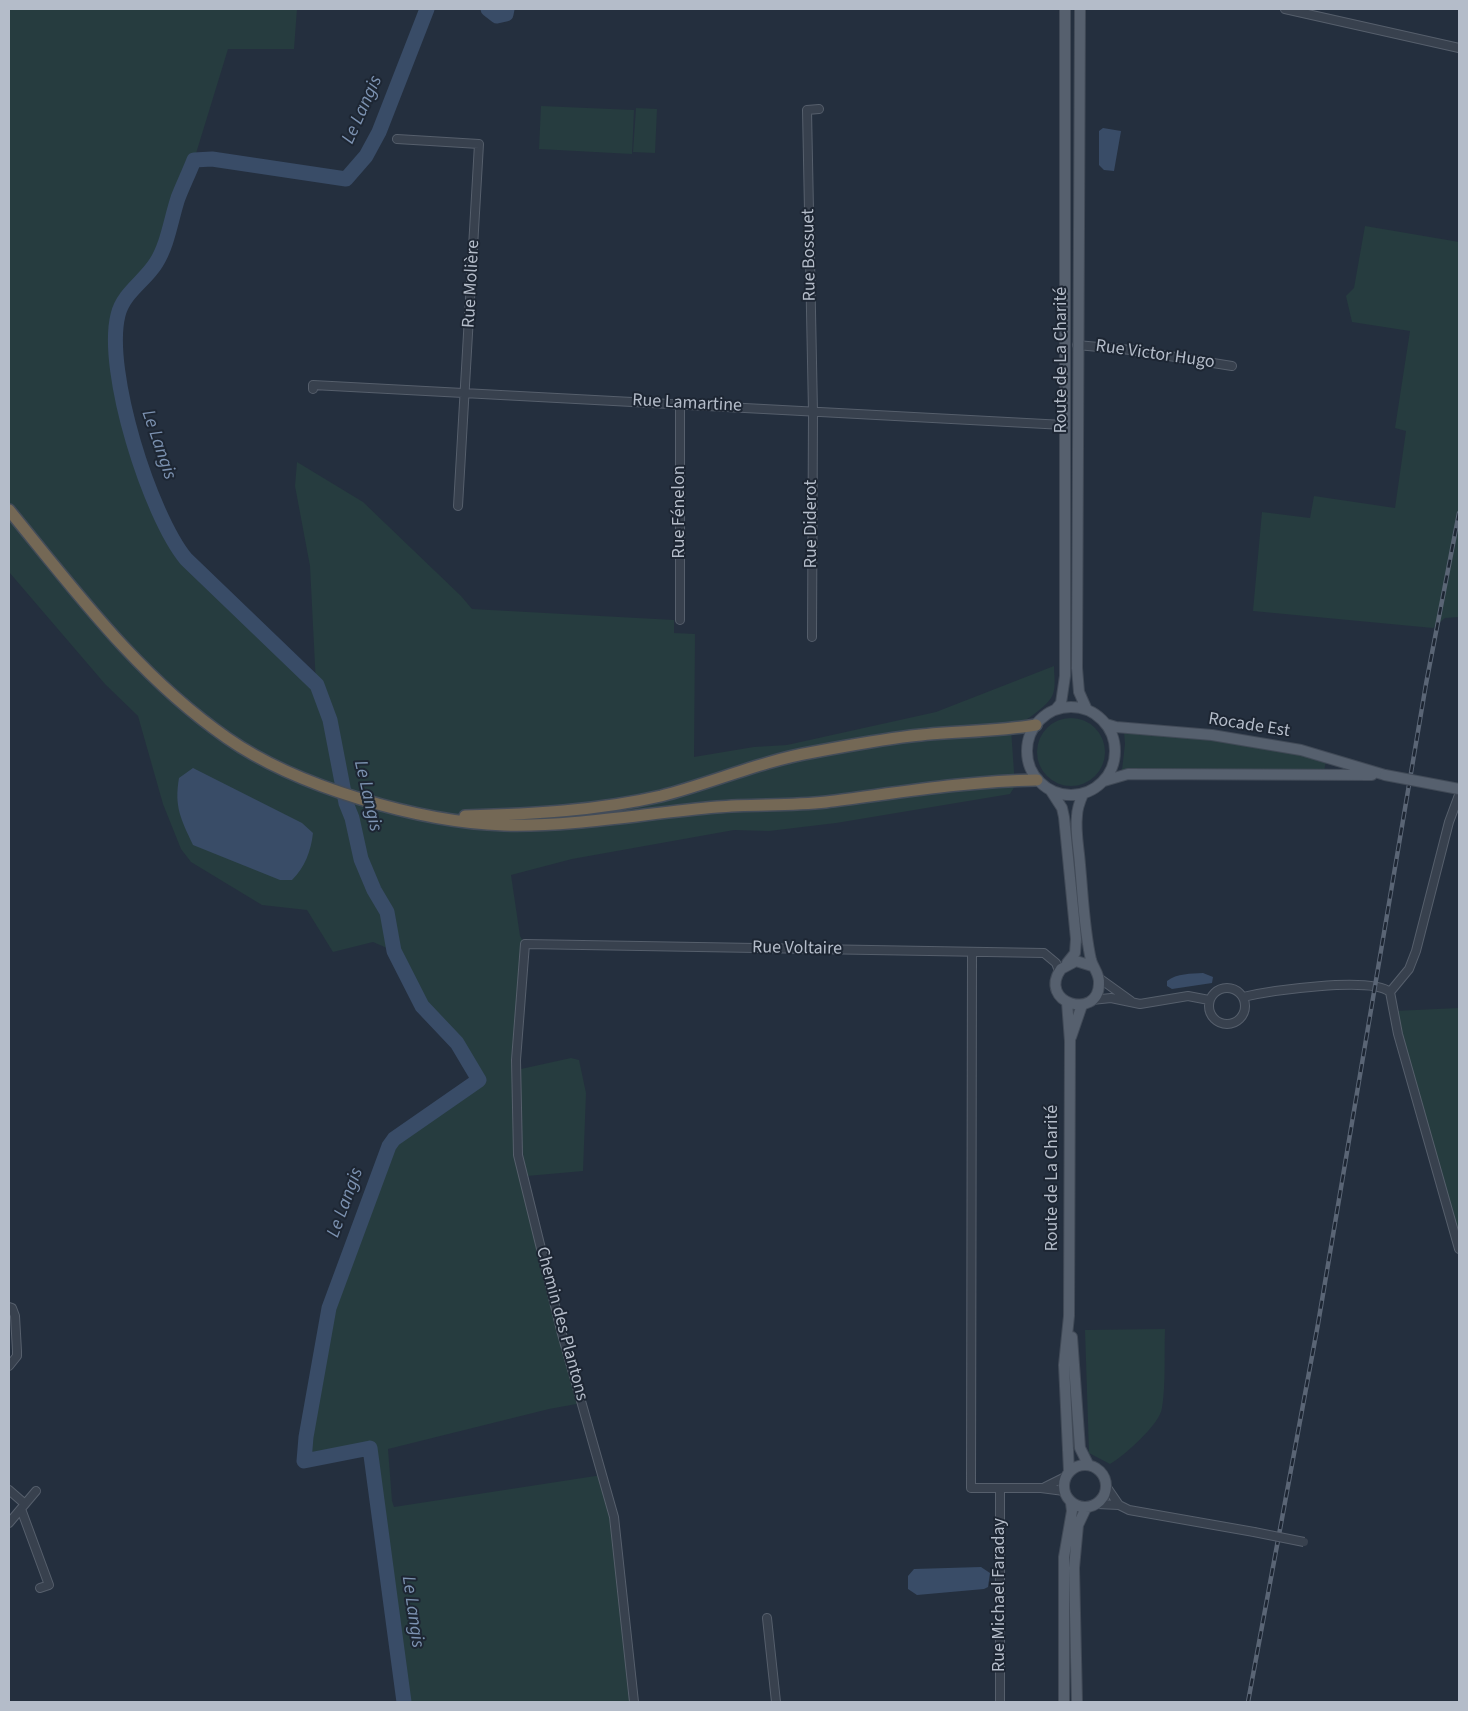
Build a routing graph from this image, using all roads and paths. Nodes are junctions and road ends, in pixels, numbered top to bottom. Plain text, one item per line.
1 (1065, 9) edge
2 (1080, 9) edge
3 (1285, 9) edge
4 (1459, 48) edge
5 (819, 109) dead end
6 (397, 139) dead end
7 (1078, 345) junction
8 (1232, 366) dead end
9 (313, 389) dead end
10 (466, 394) junction
11 (680, 403) junction
12 (813, 412) junction
13 (1064, 425) junction
14 (458, 506) dead end
15 (9, 510) edge
16 (9, 520) edge
17 (54, 565) junction
18 (680, 620) dead end
19 (812, 637) dead end
20 (1056, 710) junction
21 (1087, 710) junction
22 (1106, 724) junction
23 (1036, 725) junction
24 (1385, 775) junction
25 (1038, 780) junction
26 (1104, 781) junction
27 (1459, 789) edge
28 (1051, 790) junction
29 (1083, 794) junction
30 (1459, 795) edge
31 (438, 816) junction
32 (525, 944) joint
33 (972, 952) junction
34 (1068, 963) junction
35 (1092, 966) junction
36 (1059, 971) junction
37 (1099, 978) junction
38 (1390, 992) junction
39 (1243, 997) junction
40 (1092, 1000) junction
41 (1210, 1000) junction
42 (1130, 1001) junction
43 (1067, 1002) junction
44 (1082, 1005) junction
45 (1070, 1041) junction
46 (1459, 1249) edge
47 (9, 1307) edge
48 (1069, 1316) junction
49 (9, 1366) edge
50 (1088, 1464) junction
51 (1067, 1474) junction
52 (1106, 1486) junction
53 (1000, 1488) junction
54 (1041, 1488) junction
55 (9, 1490) edge
56 (36, 1491) dead end
57 (1064, 1491) junction
58 (1071, 1503) junction
59 (1097, 1504) junction
60 (1119, 1505) junction
61 (23, 1506) junction
62 (1086, 1508) junction
63 (9, 1523) edge
64 (1304, 1542) dead end
65 (40, 1588) dead end
66 (767, 1618) dead end
67 (634, 1702) edge
68 (776, 1702) edge
69 (1000, 1702) edge
70 (1064, 1702) edge
71 (1077, 1702) edge

1 - 13 main road, Route de La Charité
2 - 7 main road, Route de La Charité
3 - 4 street
5 - 12 street, Rue Bossuet
6 - 10 street, Rue Molière
7 - 8 street, Rue Victor Hugo
7 - 21 main road, Route de La Charité
9 - 10 street, Rue Lamartine
10 - 11 street, Rue Lamartine
10 - 14 street, Rue Molière
11 - 12 street, Rue Lamartine
11 - 18 street, Rue Fénelon
12 - 13 street, Rue Lamartine
12 - 19 street, Rue Diderot
13 - 20 main road, Route de La Charité
15 - 17 highway
16 - 17 highway
17 - 31 highway
20 - 21 main road
20 - 23 main road
21 - 22 main road
22 - 24 main road, Rocade Est
22 - 26 main road
23 - 25 main road
23 - 31 highway
24 - 26 main road, Rocade Est
24 - 27 main road, Rocade Est, bridge
25 - 28 main road
25 - 31 highway
26 - 29 main road
28 - 29 main road
28 - 34 main road
29 - 35 main road
30 - 38 street
32 - 33 street, Rue Voltaire
32 - 67 street, Chemin des Plantons
33 - 36 street, Rue Voltaire
33 - 53 street
34 - 35 main road
34 - 36 main road
35 - 37 main road
36 - 43 main road
37 - 40 main road
37 - 42 street
38 - 39 street
38 - 46 street
39 - 41 street
39 - 41 street
40 - 42 street
40 - 44 main road
41 - 42 street
43 - 44 main road
43 - 45 main road, Route de La Charité
44 - 45 main road, Route de La Charité
45 - 48 main road, Route de La Charité
47 - 49 street
48 - 50 main road, Route de La Charité
48 - 51 main road, Route de La Charité
50 - 51 main road
50 - 52 main road
51 - 54 street
51 - 57 main road
52 - 59 main road
52 - 60 street
53 - 54 street
53 - 69 street, Rue Michael Faraday
54 - 57 street
55 - 61 street
56 - 61 street
57 - 58 main road
58 - 62 main road
58 - 70 main road
59 - 60 street
59 - 62 main road
60 - 64 street, bridge
61 - 63 street
61 - 65 street
62 - 71 main road
66 - 68 street

